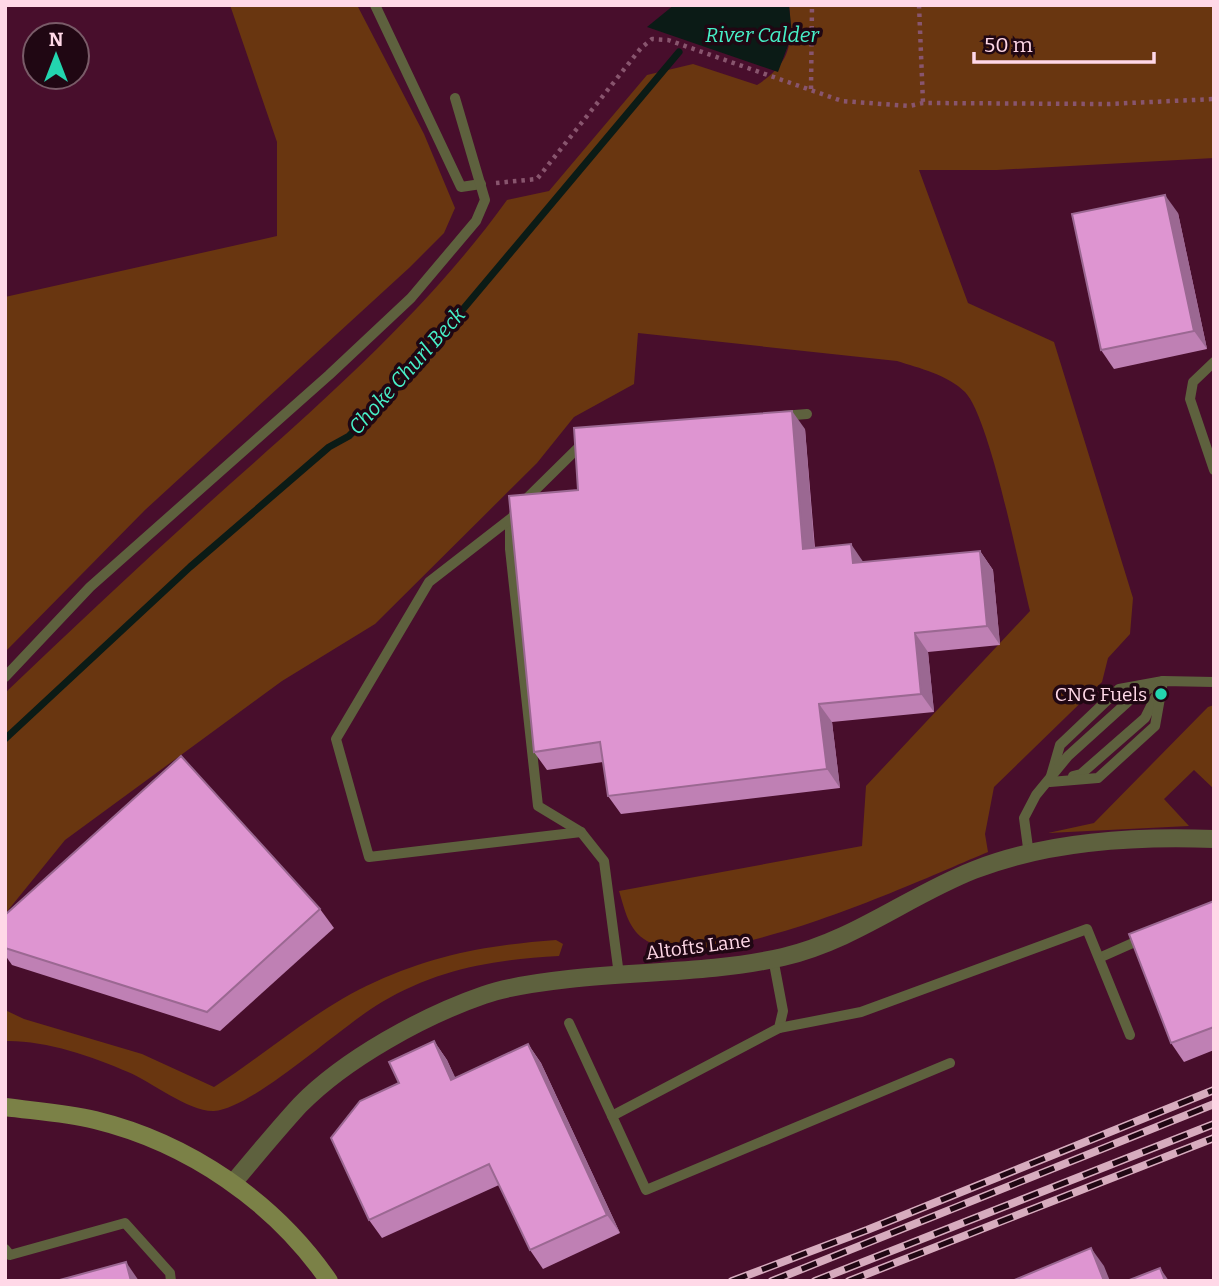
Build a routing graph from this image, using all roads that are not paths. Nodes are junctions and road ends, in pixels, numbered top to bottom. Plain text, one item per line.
1 (375, 5) edge
2 (455, 98) dead end
3 (481, 184) junction
4 (1214, 362) edge
5 (807, 414) dead end
6 (768, 418) edge
7 (601, 433) edge
8 (1214, 470) edge
9 (514, 516) junction
10 (5, 677) edge
11 (1163, 681) junction
12 (1214, 682) edge
13 (1050, 782) junction
14 (581, 832) junction
15 (1214, 839) edge
16 (1029, 855) junction
17 (1150, 935) edge
18 (773, 958) junction
19 (1099, 958) junction
20 (619, 975) junction
21 (569, 1023) dead end
22 (779, 1028) junction
23 (1130, 1035) dead end
24 (950, 1063) dead end
25 (5, 1107) edge
26 (612, 1116) junction
27 (233, 1182) junction
28 (7, 1253) edge
29 (171, 1281) edge
30 (329, 1281) edge

1 - 3 lane
2 - 3 lane
3 - 10 lane
4 - 8 lane
5 - 6 lane
7 - 9 lane
9 - 14 lane
9 - 14 lane
11 - 12 lane
11 - 13 lane
11 - 13 lane
13 - 16 lane
14 - 20 lane
15 - 16 street, Altofts Lane
16 - 18 street, Altofts Lane
17 - 19 lane
18 - 20 street, Altofts Lane
18 - 22 lane
19 - 22 lane
19 - 23 lane
20 - 27 street, Altofts Lane
21 - 26 lane
22 - 26 lane
24 - 26 lane
25 - 27 street
27 - 30 street
28 - 29 lane

